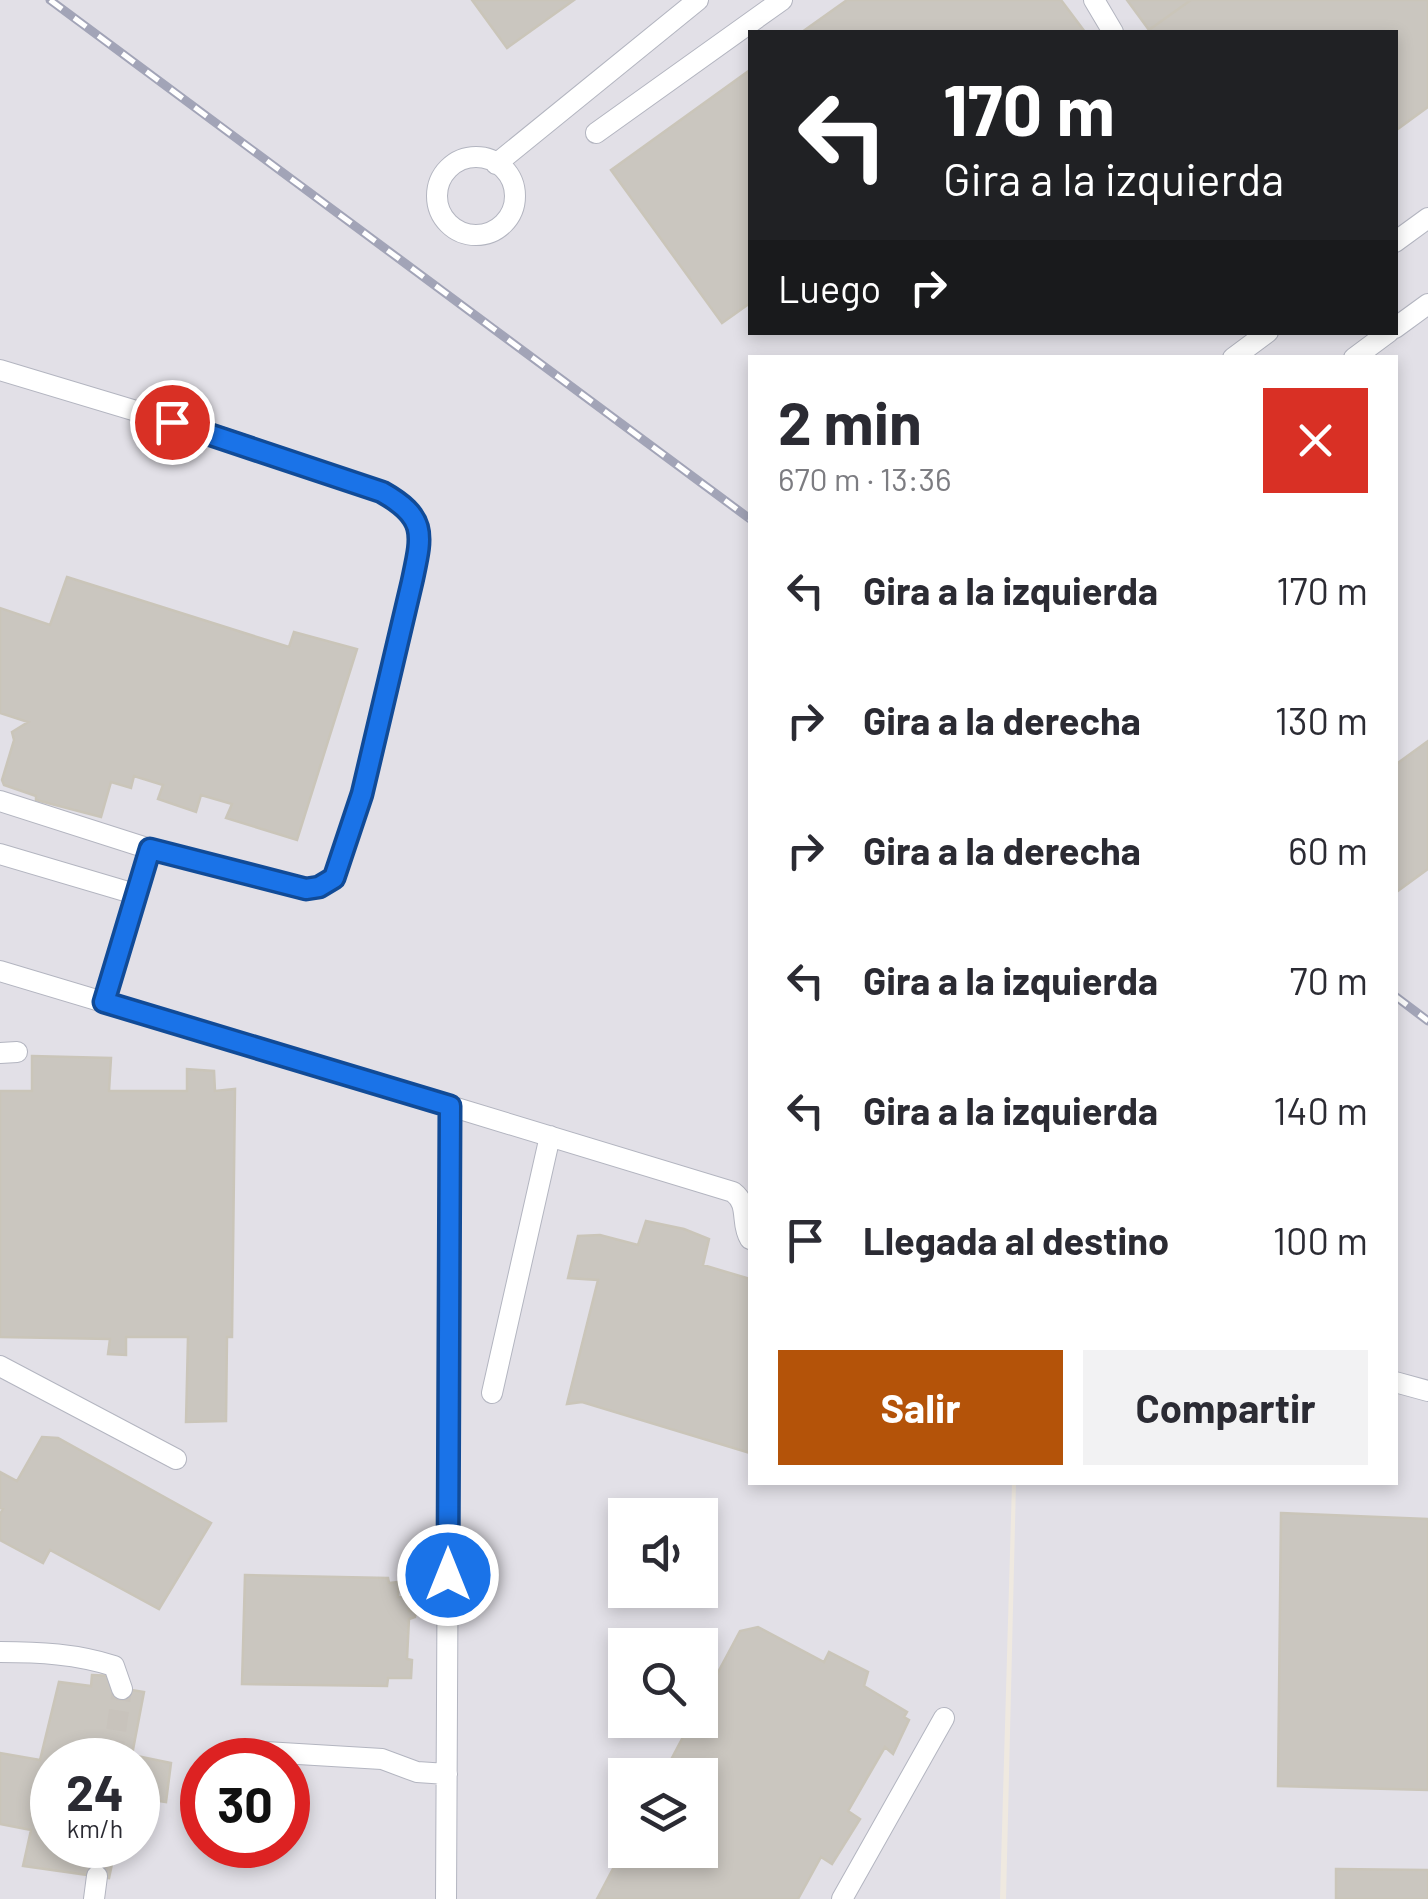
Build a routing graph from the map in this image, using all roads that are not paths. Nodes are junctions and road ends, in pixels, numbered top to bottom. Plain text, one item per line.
1 (698, 0) edge
2 (782, 0) edge
3 (1094, 0) edge
4 (1112, 30) edge
5 (596, 133) dead end
6 (496, 164) dead end
7 (1428, 218) edge
8 (1398, 240) edge
9 (1428, 304) edge
10 (1398, 326) edge
11 (1264, 335) edge
12 (1384, 335) edge
13 (1236, 355) edge
14 (1358, 355) edge
15 (0, 370) edge
16 (0, 801) edge
17 (150, 849) junction
18 (0, 854) edge
19 (135, 894) junction
20 (0, 971) edge
21 (104, 1002) junction
22 (450, 1106) junction
23 (550, 1136) junction
24 (748, 1235) edge
25 (0, 1366) edge
26 (1398, 1383) edge
27 (1428, 1392) edge
28 (492, 1393) dead end
29 (176, 1460) dead end
30 (0, 1652) edge
31 (122, 1689) dead end
32 (944, 1718) dead end
33 (310, 1755) edge
34 (447, 1774) junction
35 (97, 1876) tunnel mouth
36 (94, 1899) edge
37 (446, 1899) edge
38 (842, 1899) edge

1 - 6 street
2 - 5 street
3 - 4 street
7 - 8 street
9 - 10 street
11 - 13 street
12 - 14 street
15 - 17 street
16 - 17 street
17 - 19 street
18 - 19 street
19 - 21 street
20 - 21 street
21 - 22 street
22 - 23 street
22 - 34 street
23 - 24 street
23 - 28 street
25 - 29 street
26 - 27 street
30 - 31 street
32 - 38 street
33 - 34 street
34 - 37 street
35 - 36 street

